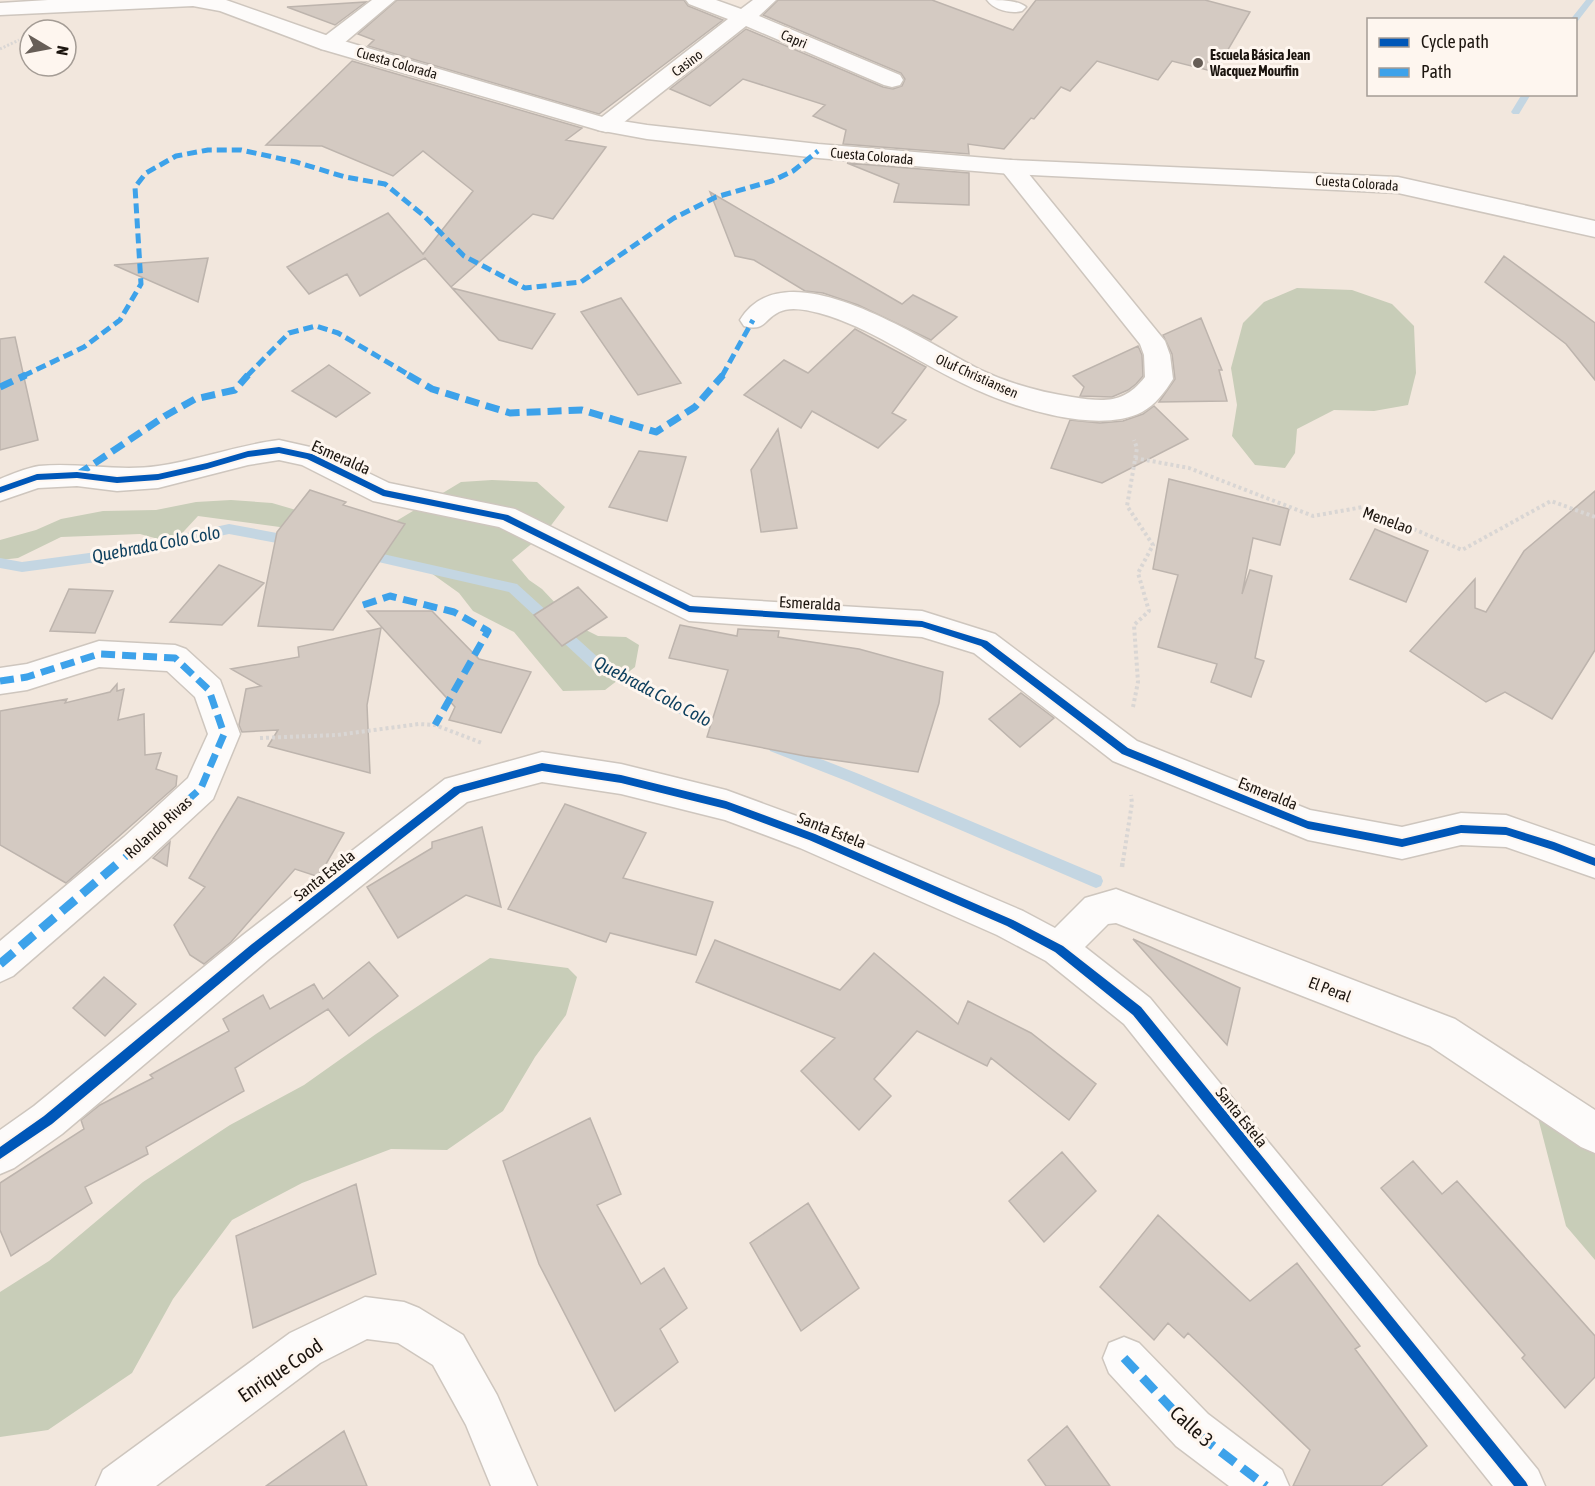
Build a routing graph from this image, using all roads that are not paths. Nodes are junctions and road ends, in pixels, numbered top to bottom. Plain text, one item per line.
1 (163, 0) edge
2 (385, 0) edge
3 (696, 0) edge
4 (766, 0) edge
5 (0, 9) edge
6 (746, 18) junction
7 (329, 44) junction
8 (892, 80) dead end
9 (606, 125) junction
10 (1011, 167) junction
11 (1595, 229) edge
12 (753, 320) dead end
13 (0, 490) edge
14 (0, 681) edge
15 (1595, 862) edge
16 (1059, 949) junction
17 (0, 964) edge
18 (1595, 1132) edge
19 (0, 1154) edge
20 (1124, 1358) dead end
21 (119, 1486) edge
22 (514, 1486) edge
23 (1266, 1486) edge
24 (1522, 1486) edge

1 - 5 street, Cuesta Colorada
1 - 7 street, Cuesta Colorada
2 - 7 street
3 - 6 street, Capri
4 - 6 street, Casino
6 - 8 street, Capri
6 - 9 street, Casino
7 - 9 street, Cuesta Colorada
9 - 10 street, Cuesta Colorada
10 - 11 street, Cuesta Colorada
10 - 12 street, Oluf Christiansen
13 - 15 street, Esmeralda
14 - 17 street, Rolando Rivas
16 - 18 street, El Peral
16 - 19 street, Santa Estela
16 - 24 street, Santa Estela
20 - 23 street, Calle 3
21 - 22 street, Enrique Cood

